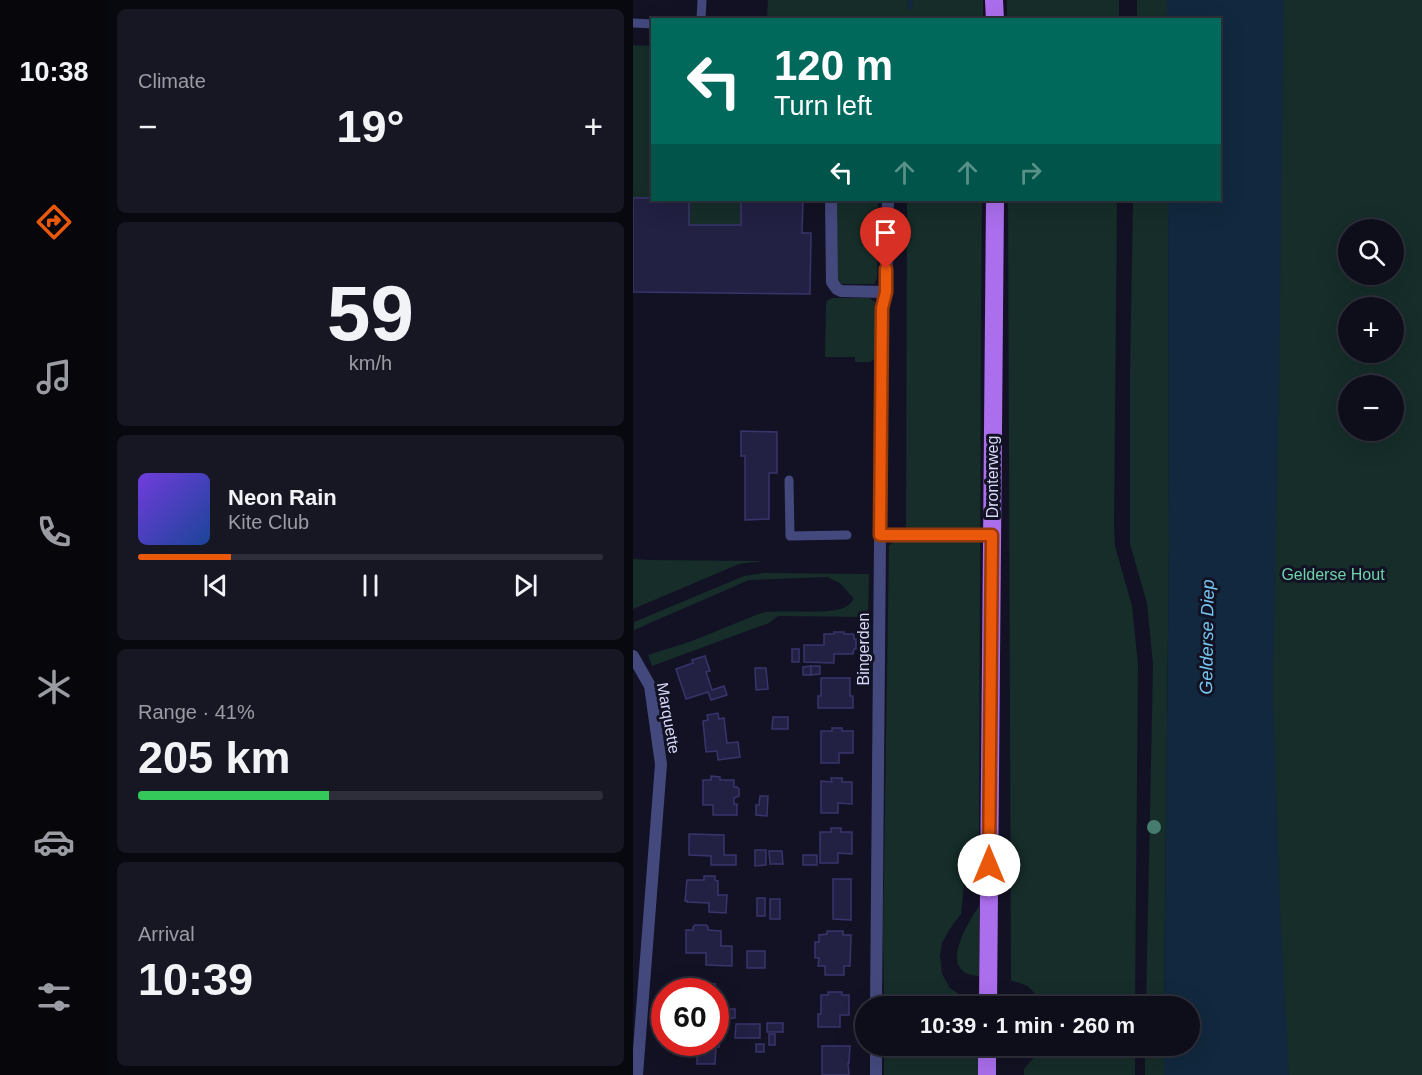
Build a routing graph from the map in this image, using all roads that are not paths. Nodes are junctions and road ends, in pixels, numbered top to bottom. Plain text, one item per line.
1 (702, 0) edge
2 (994, 0) edge
3 (701, 18) edge
4 (995, 18) edge
5 (633, 23) edge
6 (651, 24) edge
7 (831, 201) edge
8 (888, 201) edge
9 (995, 201) edge
10 (886, 292) junction
11 (789, 480) dead end
12 (880, 535) junction
13 (992, 535) junction
14 (847, 536) dead end
15 (633, 656) edge
16 (876, 996) edge
17 (988, 996) edge
18 (876, 1056) edge
19 (987, 1056) edge
20 (637, 1075) edge
21 (876, 1075) edge
22 (987, 1075) edge

1 - 3 lane
2 - 4 main road
5 - 6 lane
7 - 10 street
8 - 10 street, Bingerden
9 - 13 main road, Dronterweg
10 - 12 street, Bingerden
11 - 14 lane
12 - 13 lane
12 - 16 street, Bingerden
13 - 17 main road, Dronterweg
15 - 20 street, Marquette
18 - 21 street
19 - 22 main road

